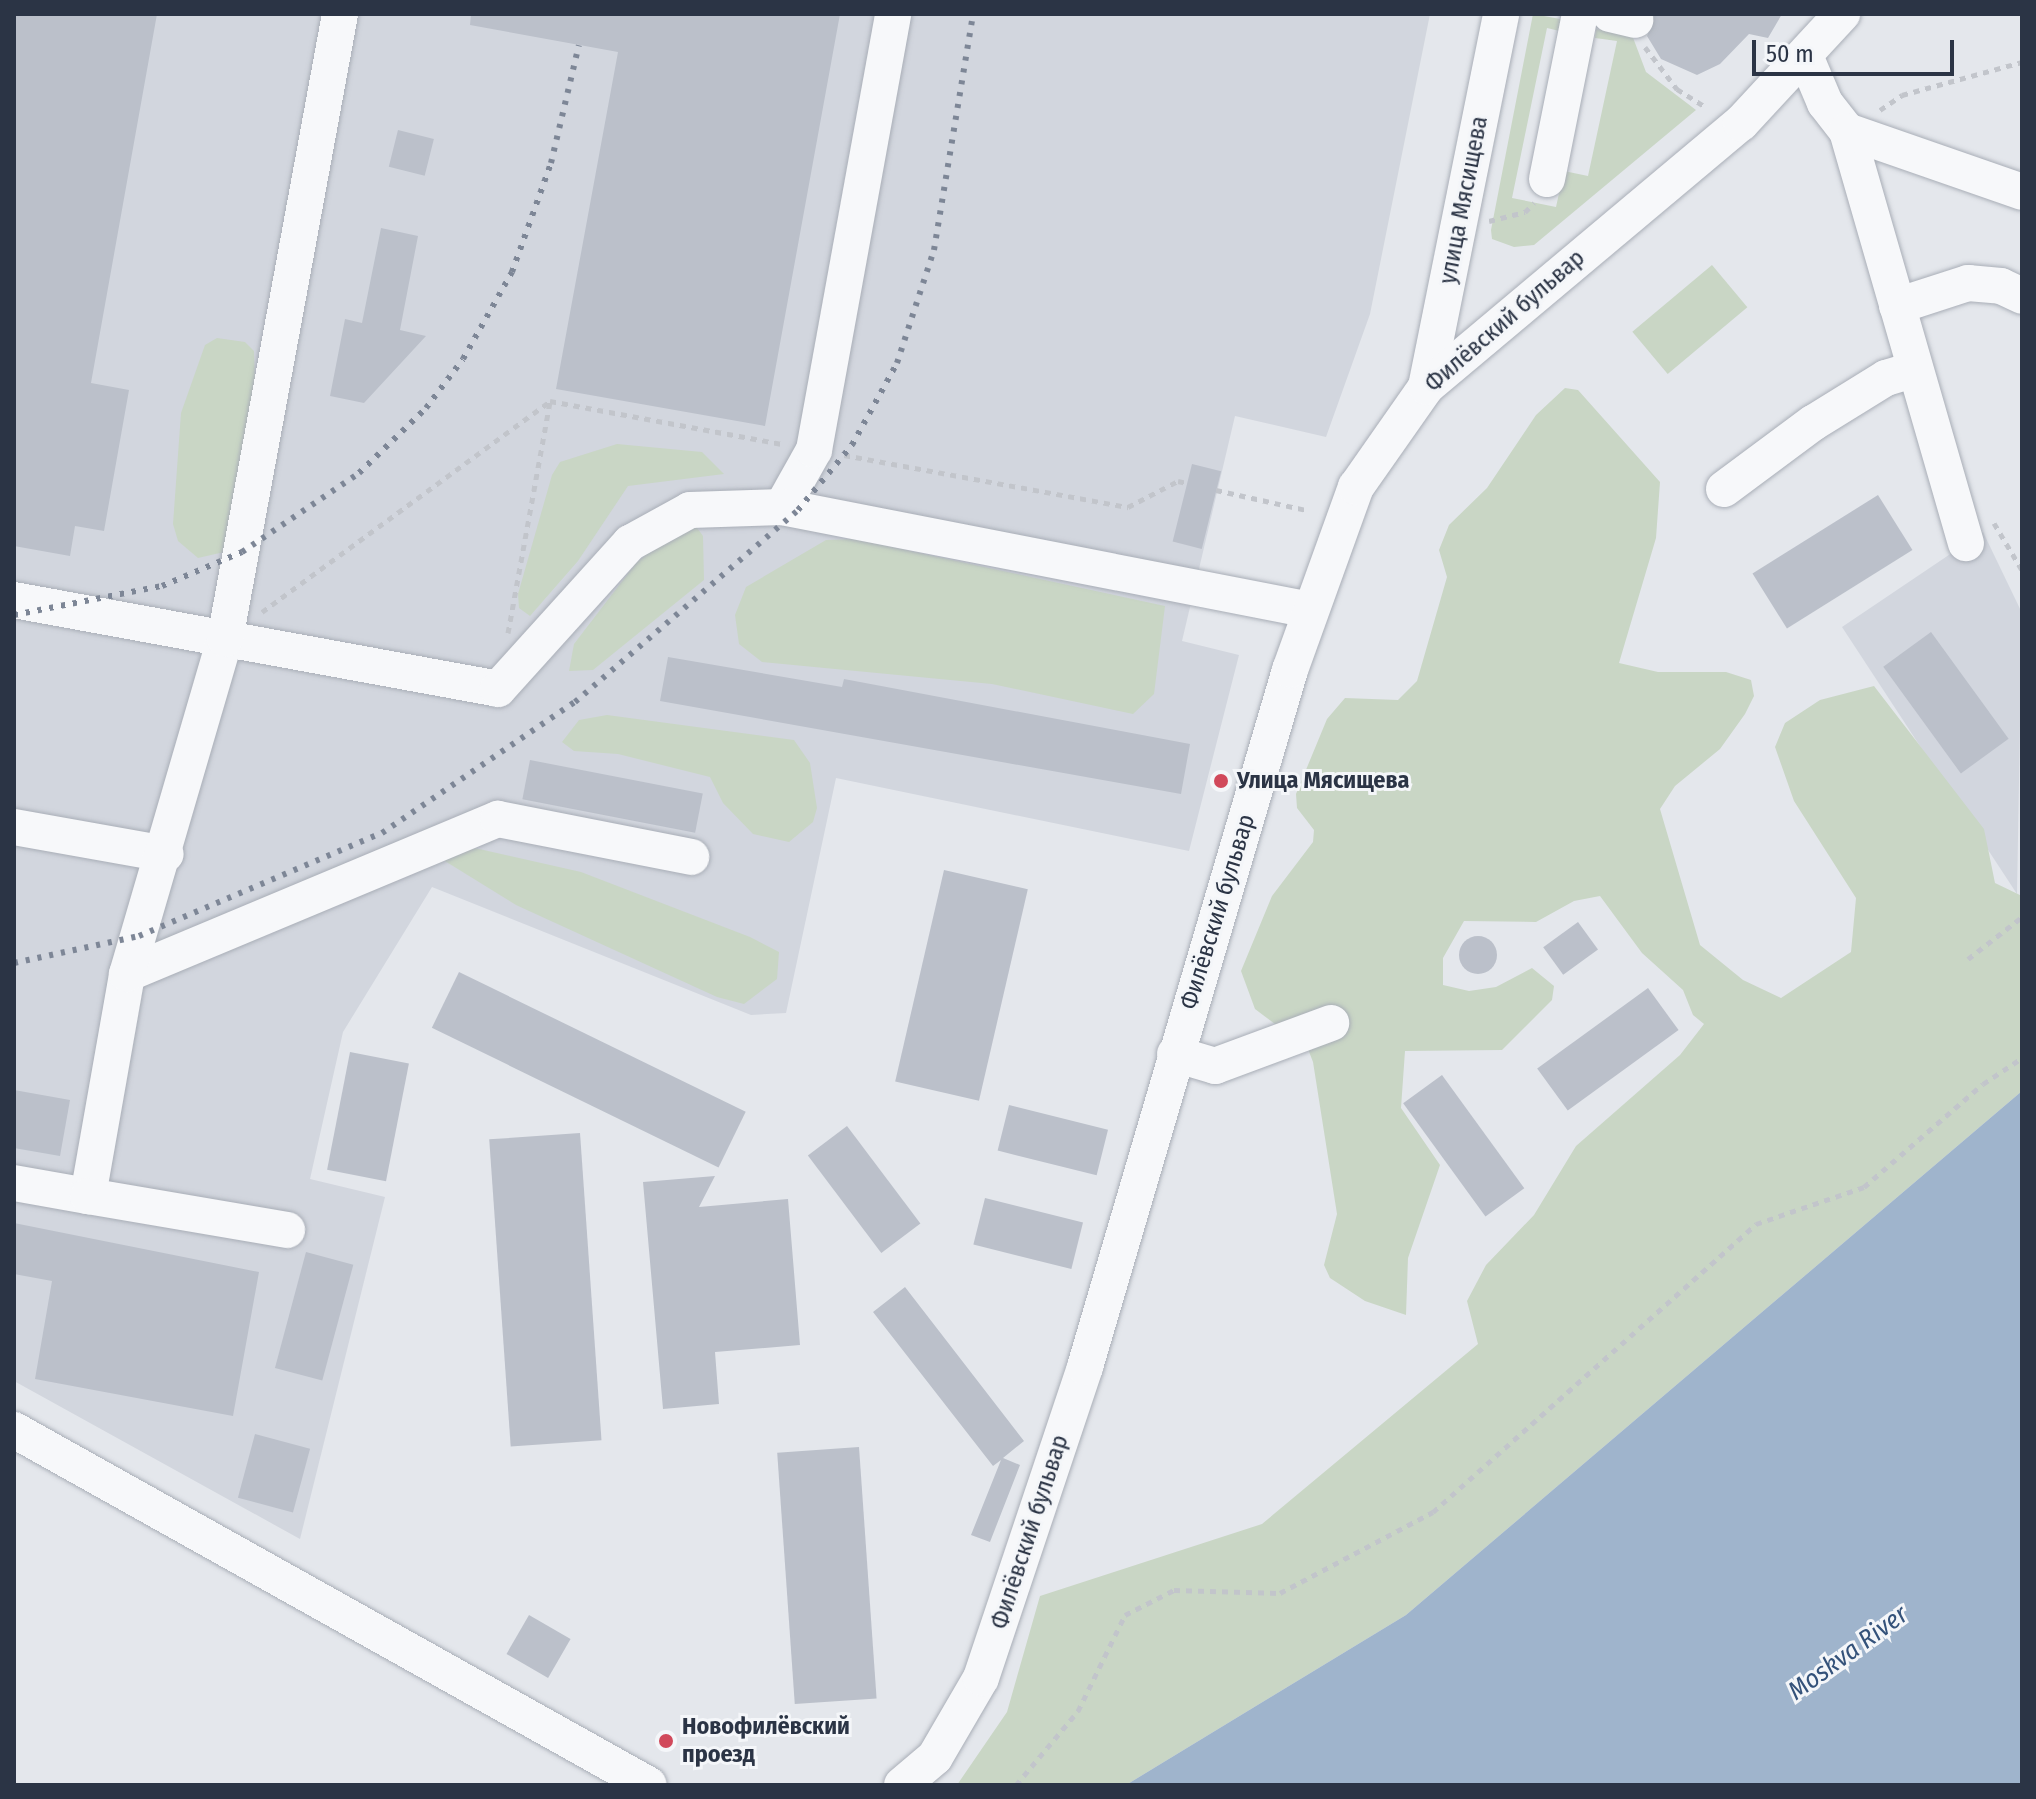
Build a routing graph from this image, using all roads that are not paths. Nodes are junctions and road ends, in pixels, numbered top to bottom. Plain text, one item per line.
1 (340, 14) edge
2 (893, 14) edge
3 (1501, 14) edge
4 (1580, 14) edge
5 (1842, 14) edge
6 (1806, 58) junction
7 (1847, 131) junction
8 (1547, 179) road end
9 (2022, 192) edge
10 (2022, 296) edge
11 (1897, 306) junction
12 (1915, 369) junction
13 (1426, 387) junction
14 (1724, 489) dead end
15 (782, 507) junction
16 (1966, 543) dead end
17 (14, 600) edge
18 (1310, 610) junction
19 (225, 639) junction
20 (14, 827) edge
21 (166, 854) junction
22 (691, 857) dead end
23 (127, 974) junction
24 (1331, 1023) dead end
25 (1175, 1054) junction
26 (14, 1183) edge
27 (88, 1196) junction
28 (287, 1230) dead end
29 (14, 1430) edge
30 (649, 1785) edge
31 (902, 1785) edge

1 - 19 street
2 - 15 street
3 - 13 street, улица Мясищева
4 - 8 street
5 - 6 street, Филёвский бульвар
6 - 7 street
6 - 13 street, Филёвский бульвар
7 - 9 street
7 - 11 street
10 - 11 street
11 - 12 street
12 - 14 street
12 - 16 street
13 - 18 street, Филёвский бульвар
15 - 18 street
15 - 19 street
17 - 19 street
18 - 25 street, Филёвский бульвар
19 - 21 street
20 - 21 street
21 - 23 street
22 - 23 street
23 - 27 street
24 - 25 street
25 - 31 street, Филёвский бульвар
26 - 27 street
27 - 28 street
29 - 30 street

